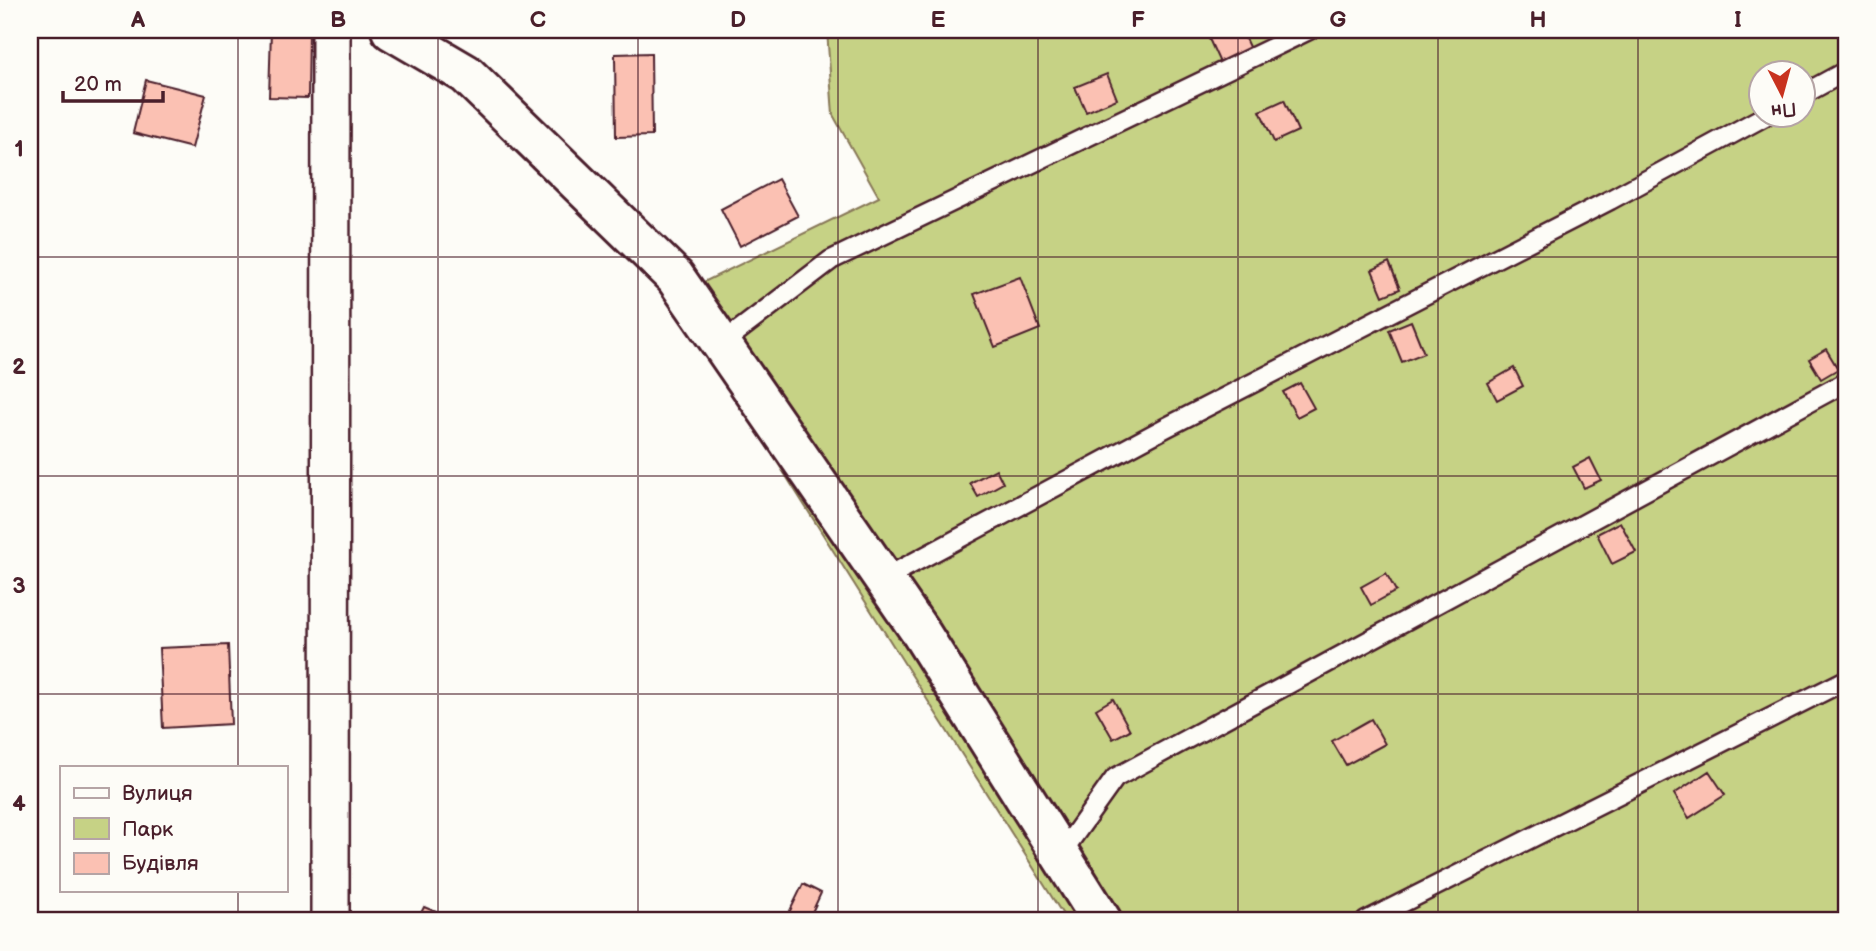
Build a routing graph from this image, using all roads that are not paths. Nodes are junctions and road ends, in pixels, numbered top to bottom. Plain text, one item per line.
1 (331, 30) edge
2 (391, 30) edge
3 (1308, 30) edge
4 (1846, 71) edge
5 (1816, 87) edge
6 (1746, 126) edge
7 (721, 344) junction
8 (1846, 382) edge
9 (883, 579) junction
10 (1846, 680) edge
11 (1060, 855) junction
12 (330, 921) edge
13 (1102, 921) edge
14 (1366, 921) edge

1 - 12 street
2 - 7 street
3 - 7 lane
4 - 5 lane
6 - 9 lane
7 - 9 street
8 - 11 lane
9 - 11 street
10 - 14 lane
11 - 13 street

